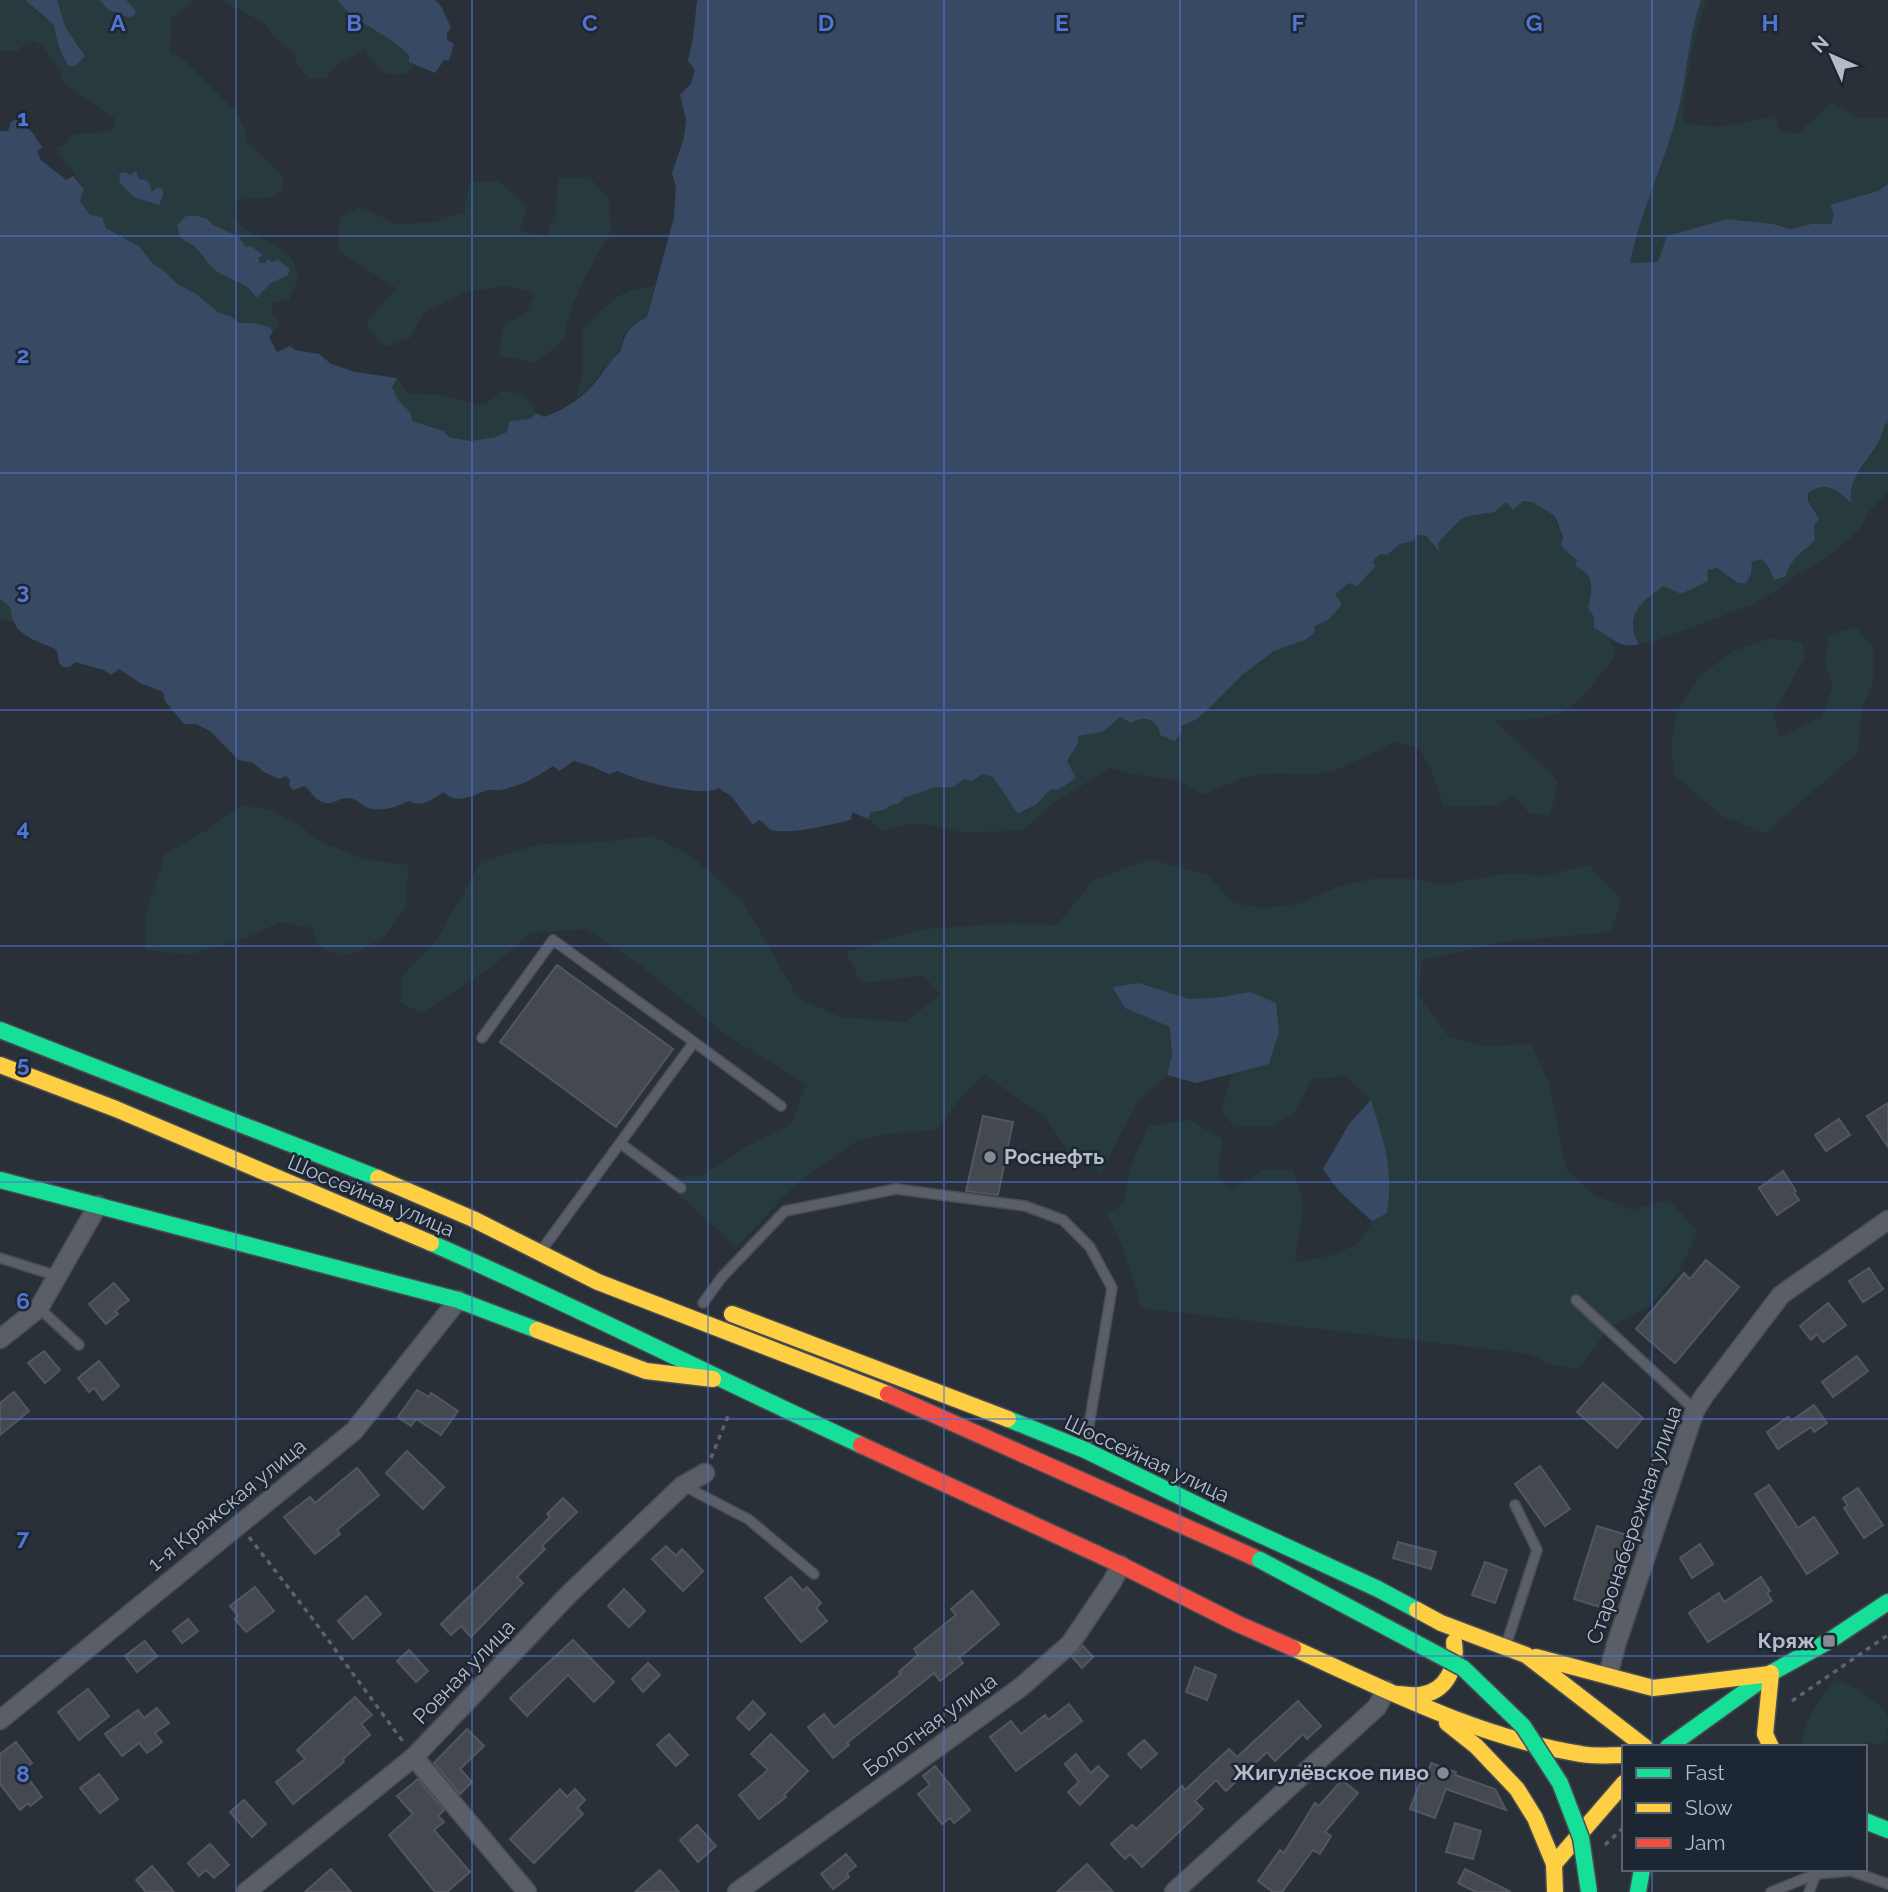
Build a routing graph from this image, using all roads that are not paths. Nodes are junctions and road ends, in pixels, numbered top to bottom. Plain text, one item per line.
1 (0, 1030) edge
2 (482, 1038) dead end
3 (694, 1042) junction
4 (0, 1065) edge
5 (781, 1106) dead end
6 (620, 1143) junction
7 (0, 1180) edge
8 (681, 1188) dead end
9 (98, 1205) junction
10 (1888, 1220) edge
11 (540, 1253) junction
12 (0, 1258) edge
13 (57, 1276) junction
14 (598, 1282) junction
15 (458, 1300) junction
16 (691, 1300) junction
17 (1576, 1300) dead end
18 (38, 1308) junction
19 (0, 1339) edge
20 (79, 1345) dead end
21 (720, 1380) junction
22 (1695, 1410) junction
23 (1085, 1450) junction
24 (705, 1473) road end
25 (682, 1486) junction
26 (1515, 1505) dead end
27 (1121, 1565) junction
28 (814, 1574) dead end
29 (1888, 1602) edge
30 (1441, 1623) junction
31 (1505, 1647) junction
32 (1526, 1655) junction
33 (1771, 1674) junction
34 (1608, 1675) junction
35 (1391, 1692) junction
36 (1427, 1708) junction
37 (0, 1720) edge
38 (1642, 1745) edge
39 (1671, 1745) edge
40 (1769, 1745) edge
41 (1622, 1755) edge
42 (414, 1757) junction
43 (1622, 1785) edge
44 (1867, 1822) edge
45 (1888, 1830) edge
46 (1554, 1864) junction
47 (1642, 1871) edge
48 (1816, 1874) junction
49 (1888, 1884) edge
50 (246, 1892) edge
51 (527, 1892) edge
52 (737, 1892) edge
53 (1174, 1892) edge
54 (1555, 1892) edge
55 (1589, 1892) edge
56 (1638, 1892) edge
57 (1771, 1892) edge
58 (1809, 1892) edge

1 - 11 main road, Шоссейная улица
2 - 3 lane
3 - 5 lane
3 - 6 lane
4 - 21 main road, Шоссейная улица
6 - 8 lane
6 - 11 lane
7 - 9 main road, Шоссейная улица
9 - 13 street
9 - 15 main road, Шоссейная улица
10 - 22 street, Старонабережная улица
11 - 14 main road, Шоссейная улица
12 - 13 lane
13 - 18 street
14 - 16 main road, Шоссейная улица
14 - 55 main road, Шоссейная улица, bridge
15 - 21 main road, Шоссейная улица
15 - 37 street, 1-я Кряжская улица
16 - 23 main road, Шоссейная улица
16 - 23 lane
17 - 22 lane
18 - 19 street
18 - 20 lane
21 - 27 main road, Шоссейная улица
22 - 34 street, Старонабережная улица
23 - 30 main road, Шоссейная улица
24 - 25 street, Ровная улица
25 - 28 lane
25 - 42 street, Ровная улица
26 - 31 lane
27 - 35 main road, Шоссейная улица
27 - 52 street, Болотная улица
29 - 33 main road
30 - 31 main road, Шоссейная улица
30 - 35 main road
31 - 32 main road, Шоссейная улица
32 - 34 main road
32 - 38 main road, Шоссейная улица
33 - 34 main road
33 - 39 main road
33 - 40 main road
35 - 36 main road, Шоссейная улица
35 - 53 street
36 - 41 main road
36 - 46 main road
42 - 50 street, Ровная улица
42 - 51 street
43 - 46 main road
44 - 45 main road
46 - 54 main road
47 - 56 main road
48 - 49 lane
48 - 57 lane
48 - 58 lane

